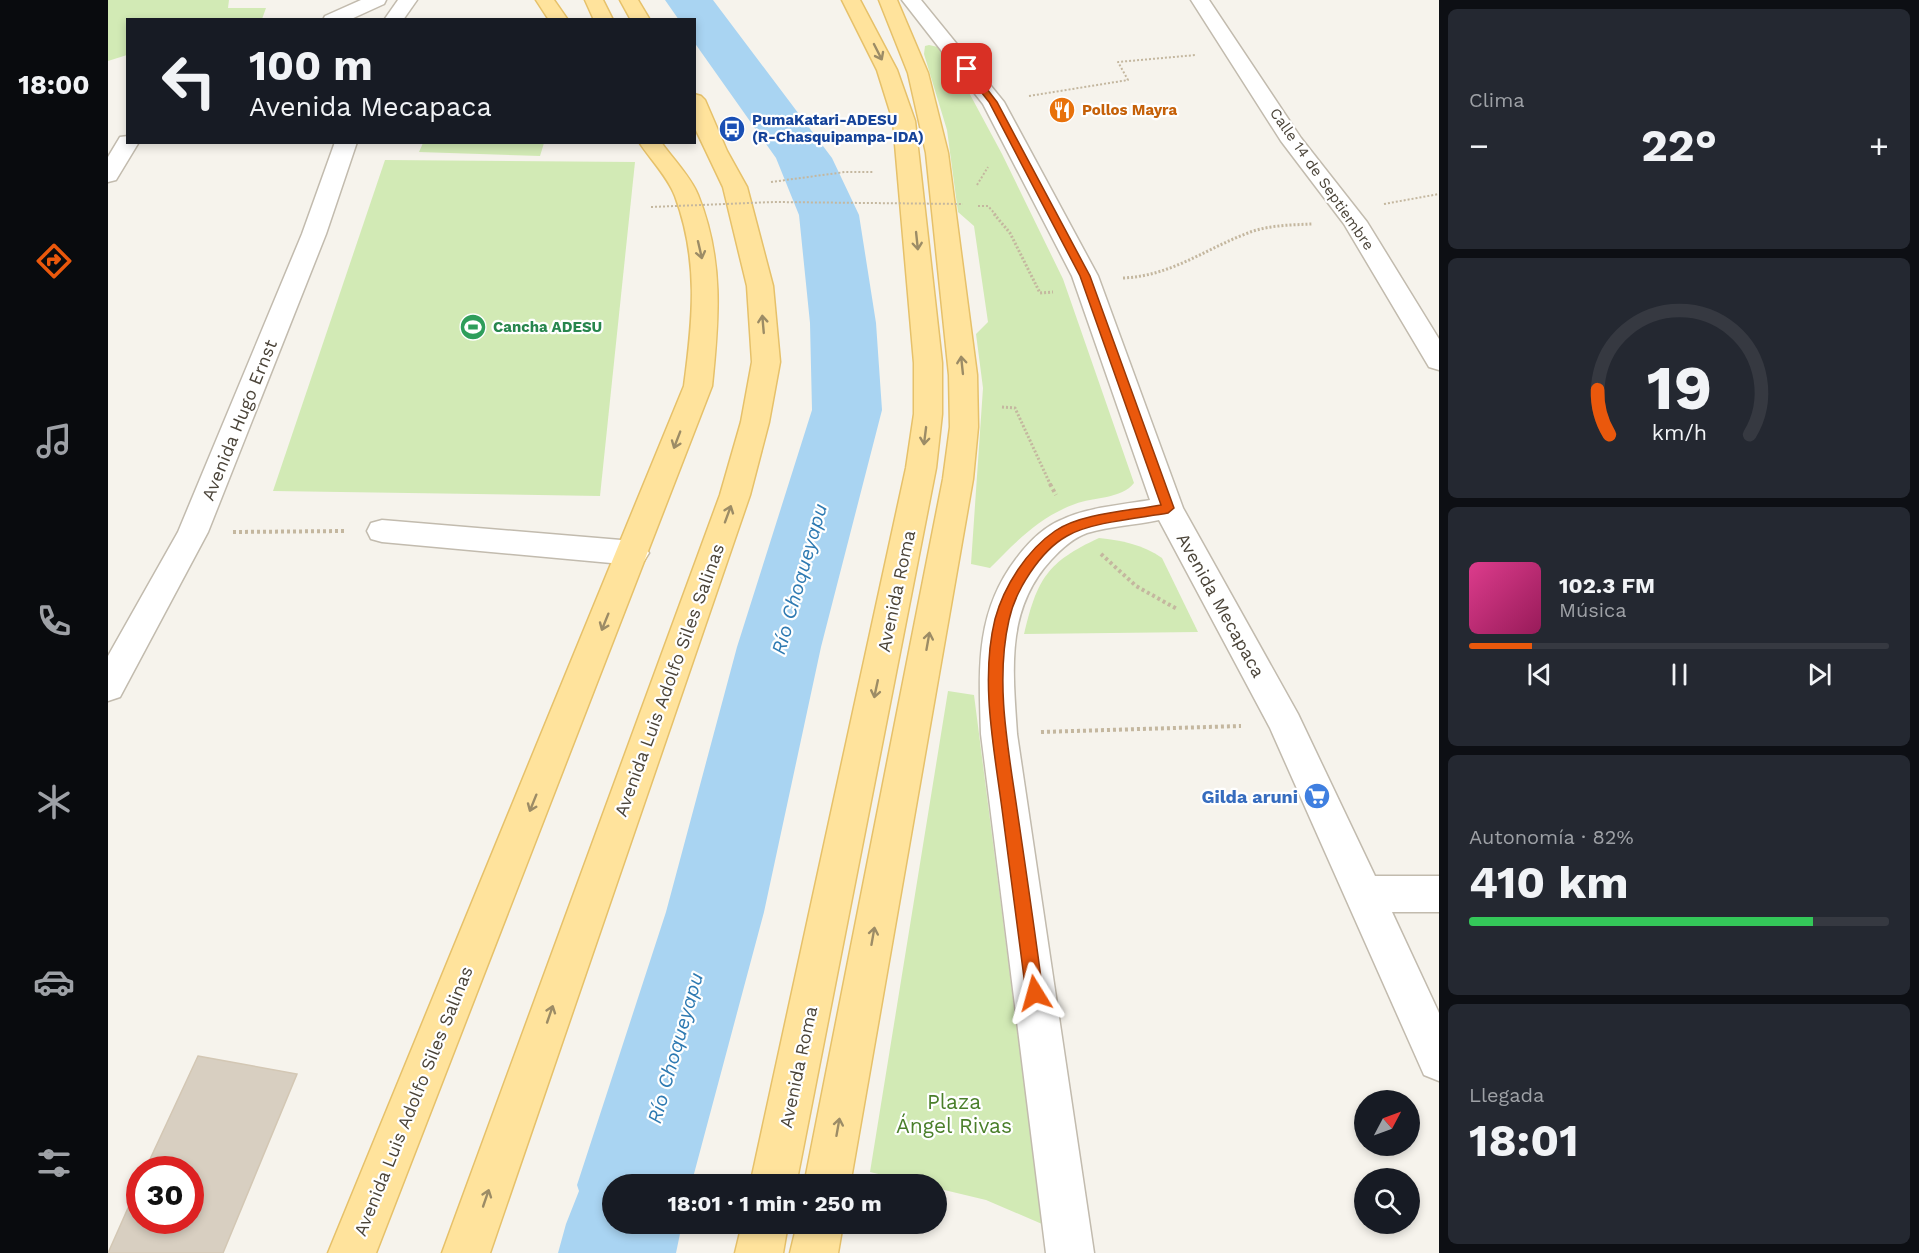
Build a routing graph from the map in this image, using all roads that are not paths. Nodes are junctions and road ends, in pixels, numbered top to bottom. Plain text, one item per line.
1 (377, 0) edge
2 (408, 0) edge
3 (545, 0) edge
4 (594, 0) edge
5 (609, 0) edge
6 (629, 0) edge
7 (851, 0) edge
8 (888, 0) edge
9 (911, 0) edge
10 (1200, 0) edge
11 (336, 18) edge
12 (394, 18) edge
13 (558, 18) edge
14 (603, 18) edge
15 (620, 18) edge
16 (641, 18) edge
17 (696, 103) edge
18 (705, 140) edge
19 (127, 144) edge
20 (345, 144) edge
21 (651, 144) edge
22 (669, 144) edge
23 (108, 175) edge
24 (686, 194) junction
25 (1439, 362) edge
26 (1168, 508) junction
27 (382, 531) road end
28 (633, 553) junction
29 (108, 687) edge
30 (1365, 894) junction
31 (1439, 894) edge
32 (1439, 1060) edge
33 (775, 1174) edge
34 (829, 1174) edge
35 (763, 1234) edge
36 (818, 1234) edge
37 (352, 1253) edge
38 (466, 1253) edge
39 (759, 1253) edge
40 (814, 1253) edge
41 (1070, 1253) edge

1 - 11 street
2 - 12 street
3 - 13 main road
4 - 14 main road
5 - 15 main road
6 - 16 main road
7 -> 33 main road, Avenida Roma
34 -> 8 main road
9 - 26 street, Avenida Mecapaca
10 - 25 street, Calle 14 de Septiembre
17 - 18 main road, Avenida Luis Adolfo Siles Salinas
38 -> 18 main road, Avenida Luis Adolfo Siles Salinas
19 - 23 street
20 - 29 street, Avenida Hugo Ernst
21 - 24 main road, Avenida Luis Adolfo Siles Salinas
22 - 24 main road
24 -> 28 main road, Avenida Luis Adolfo Siles Salinas
26 - 30 street, Avenida Mecapaca
26 - 41 street
27 - 28 street
28 -> 37 main road, Avenida Luis Adolfo Siles Salinas
30 - 31 street
30 - 32 street, Avenida Mecapaca
35 - 39 main road
36 - 40 main road

